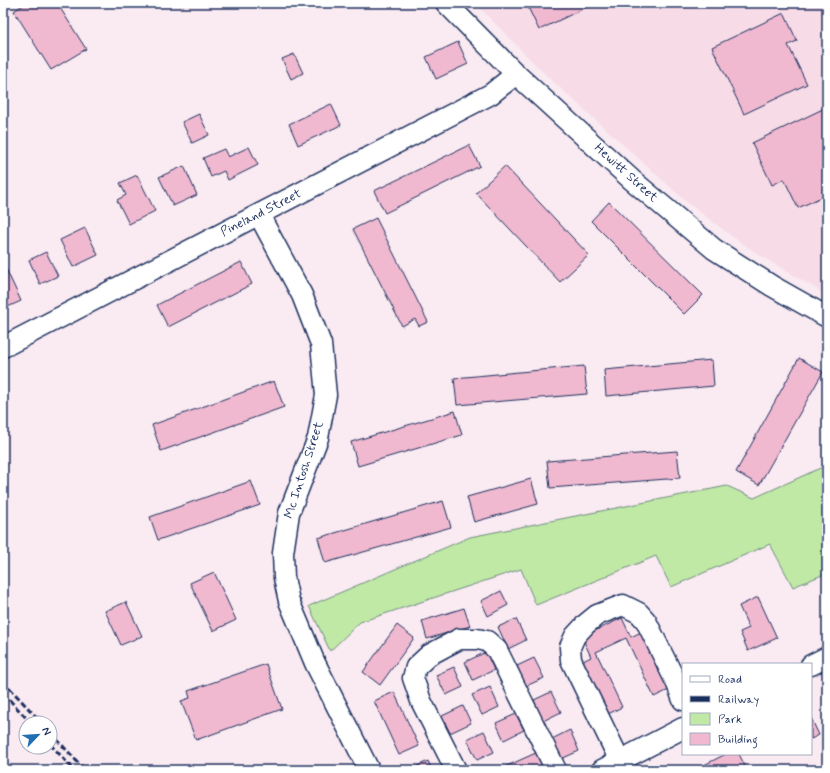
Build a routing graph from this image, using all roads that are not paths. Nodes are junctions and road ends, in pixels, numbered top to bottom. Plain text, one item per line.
1 (446, 3) edge
2 (516, 74) junction
3 (259, 215) junction
4 (827, 317) edge
5 (3, 347) edge
6 (827, 657) edge
7 (812, 664) edge
8 (682, 697) edge
9 (682, 729) edge
10 (620, 761) junction
11 (369, 770) edge
12 (456, 770) edge
13 (556, 770) edge
14 (602, 770) edge

1 - 2 street, Hewitt Street
2 - 3 street, Pineland Street
2 - 4 street, Hewitt Street
3 - 5 street, Pineland Street
3 - 11 street, Mc Intosh Street
6 - 7 street
8 - 10 street
9 - 10 street
10 - 14 street
12 - 13 street

